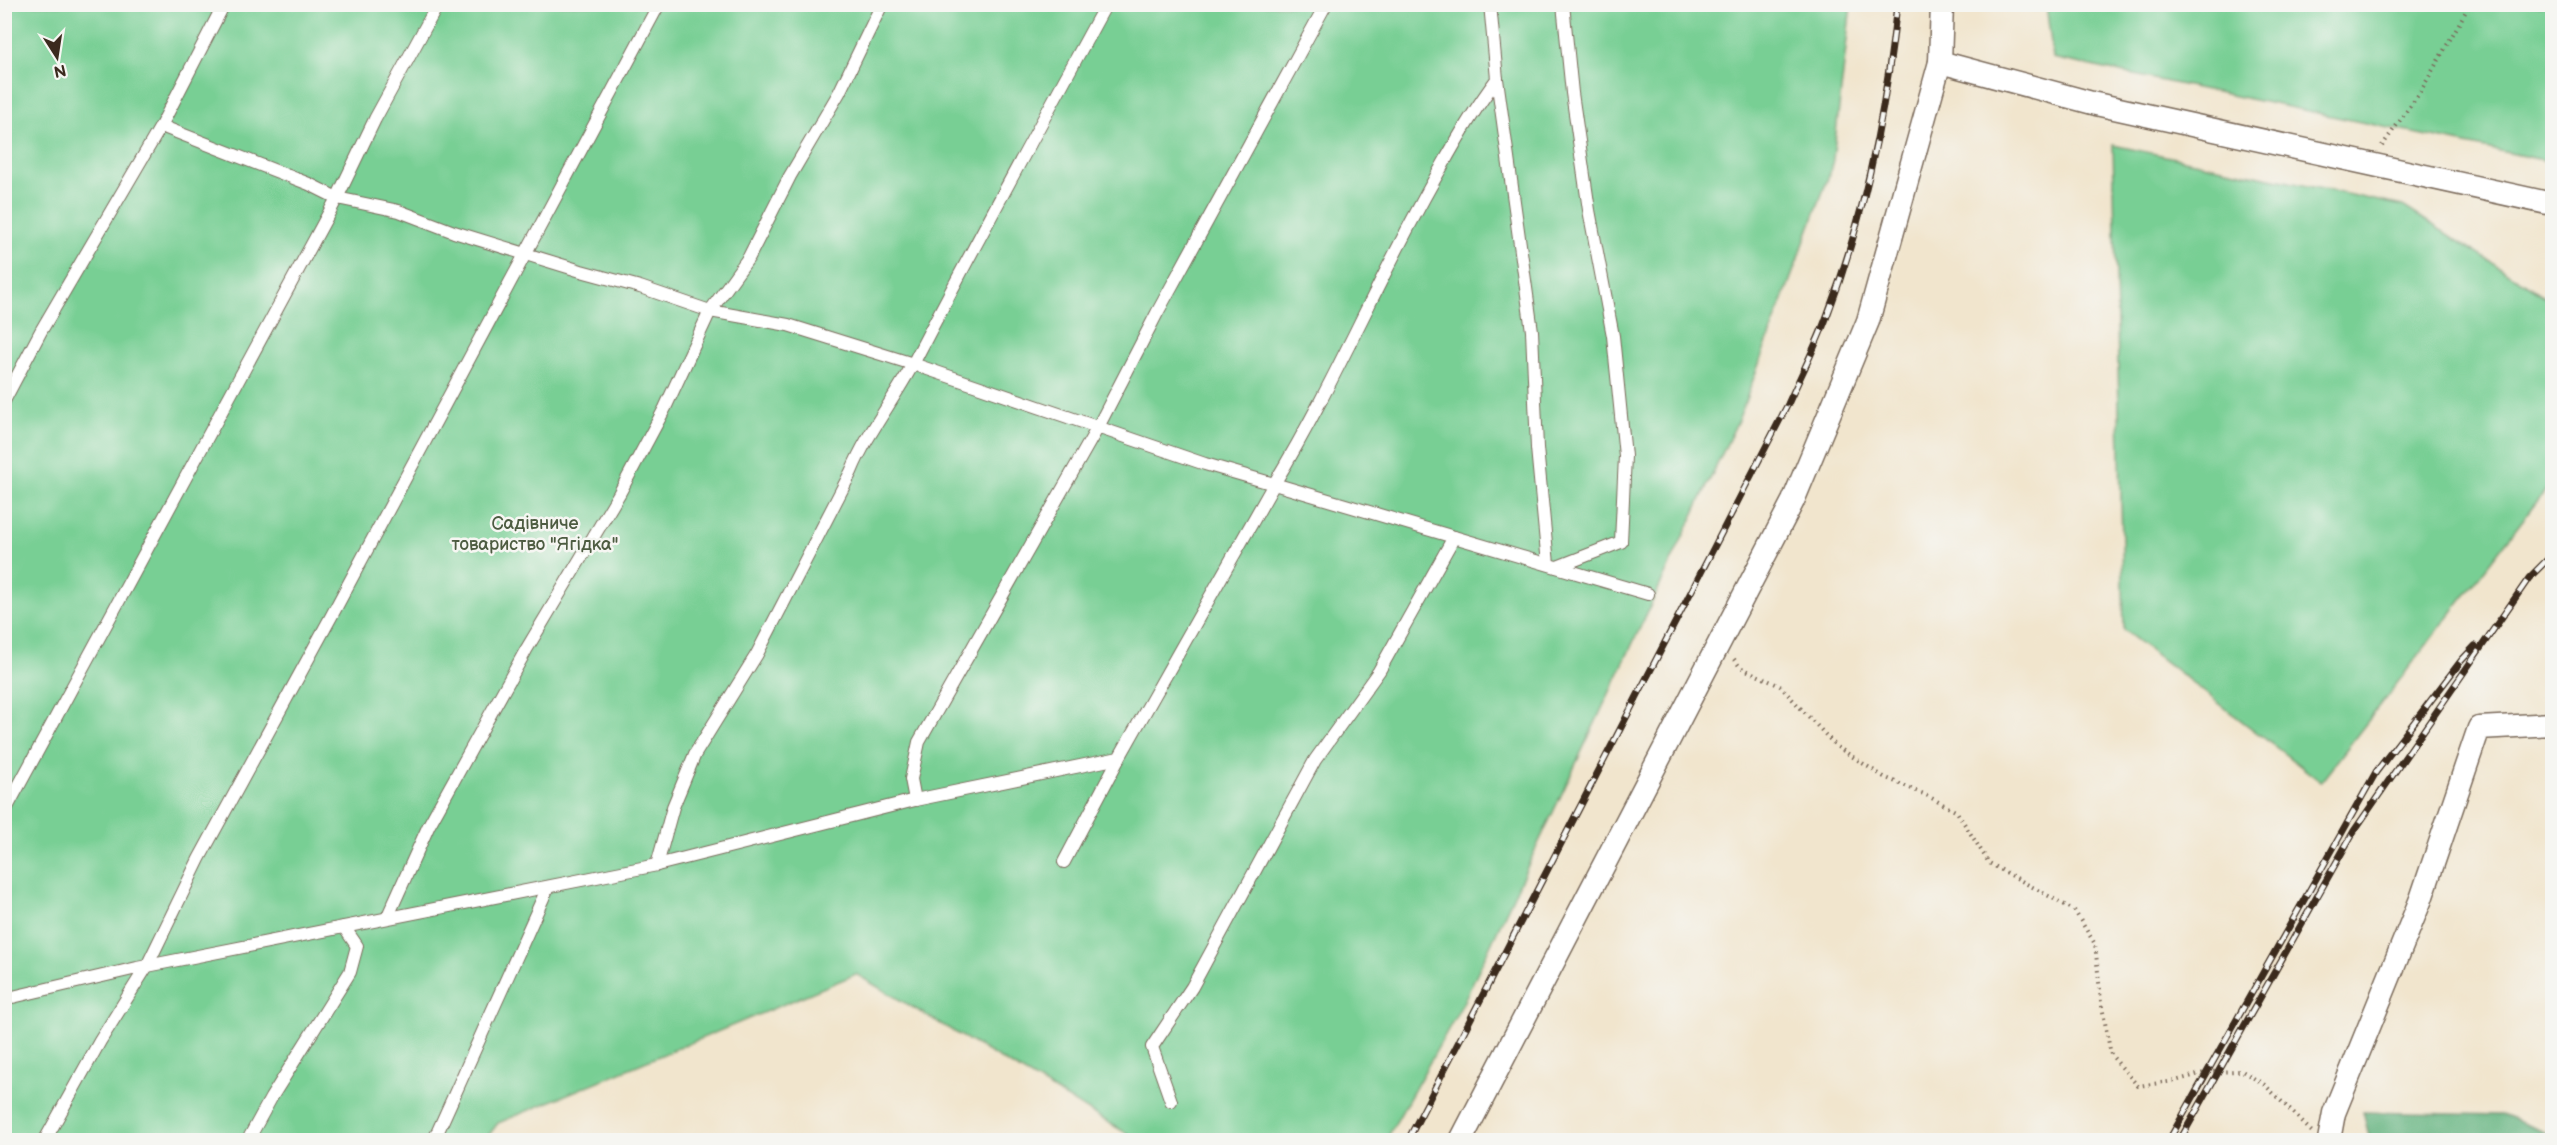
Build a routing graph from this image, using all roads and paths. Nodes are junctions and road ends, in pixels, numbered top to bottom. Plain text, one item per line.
1 (6, 4) edge
2 (224, 4) edge
3 (438, 4) edge
4 (659, 4) edge
5 (882, 4) edge
6 (1106, 4) edge
7 (1326, 4) edge
8 (1490, 4) edge
9 (1563, 4) edge
10 (1941, 4) edge
11 (2470, 4) edge
12 (4, 9) edge
13 (1940, 62) junction
14 (1497, 79) junction
15 (161, 126) junction
16 (2369, 164) junction
17 (337, 198) junction
18 (2553, 204) edge
19 (526, 253) junction
20 (710, 311) junction
21 (913, 364) junction
22 (4, 401) edge
23 (1098, 427) junction
24 (1275, 484) junction
25 (1454, 537) junction
26 (1552, 566) junction
27 (1647, 594) dead end
28 (1720, 642) junction
29 (2553, 724) edge
30 (1119, 758) junction
31 (915, 800) junction
32 (4, 813) edge
33 (1064, 862) dead end
34 (657, 865) junction
35 (548, 887) junction
36 (387, 918) junction
37 (344, 927) junction
38 (147, 966) junction
39 (4, 999) edge
40 (1171, 1101) dead end
41 (45, 1140) edge
42 (248, 1140) edge
43 (434, 1140) edge
44 (1461, 1140) edge
45 (2320, 1140) edge
46 (2329, 1140) edge

1 - 12 lane
2 - 15 lane
3 - 17 lane
4 - 19 lane
5 - 20 lane
6 - 21 lane
7 - 23 lane
8 - 14 lane
9 - 26 lane
10 - 13 street
11 - 16 path
13 - 16 street
13 - 28 street
14 - 24 lane
14 - 26 lane
15 - 17 lane
15 - 22 lane
16 - 18 street
17 - 19 lane
17 - 32 lane
19 - 20 lane
19 - 38 lane
20 - 21 lane
20 - 36 lane
21 - 23 lane
21 - 34 lane
23 - 24 lane
23 - 31 lane
24 - 25 lane
24 - 30 lane
25 - 26 lane
25 - 40 lane
26 - 27 lane
28 - 44 street
28 - 45 path
29 - 46 street
30 - 31 lane
30 - 33 lane
31 - 34 lane
34 - 35 lane
35 - 36 lane
35 - 43 lane
36 - 37 lane
37 - 38 lane
37 - 42 lane
38 - 39 lane
38 - 41 lane

